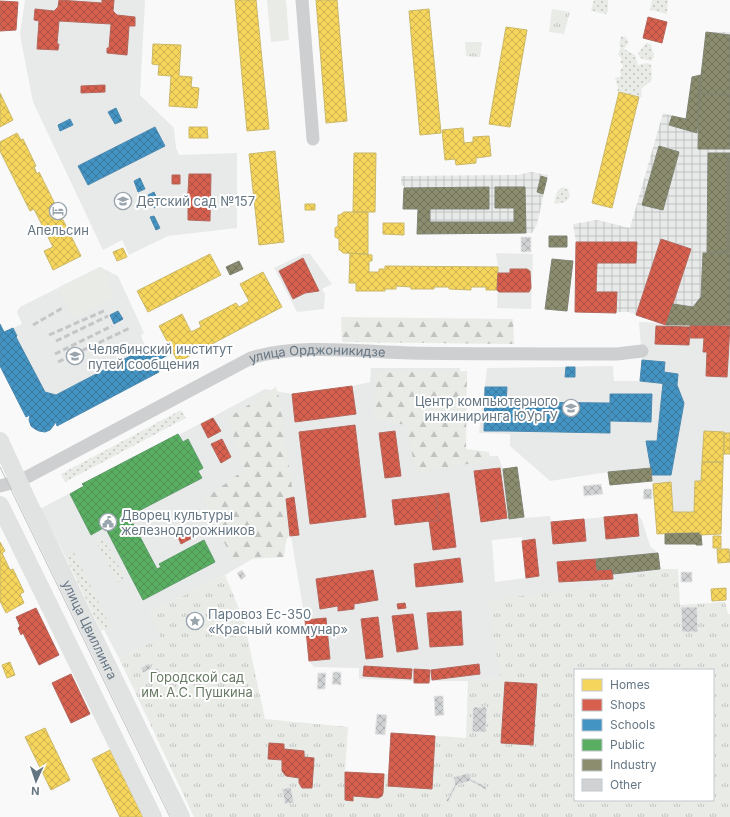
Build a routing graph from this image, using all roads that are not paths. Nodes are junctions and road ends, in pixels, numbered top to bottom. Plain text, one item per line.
1 (302, 0) edge
2 (313, 139) dead end
3 (642, 351) dead end
4 (0, 441) edge
5 (19, 481) junction
6 (0, 486) edge
7 (0, 505) edge
8 (153, 817) edge
9 (181, 817) edge

1 - 2 street
3 - 5 street, улица Орджоникидзе
4 - 5 main road, улица Цвиллинга
5 - 6 street, улица Орджоникидзе
5 - 9 main road, улица Цвиллинга
7 - 8 main road, улица Цвиллинга

